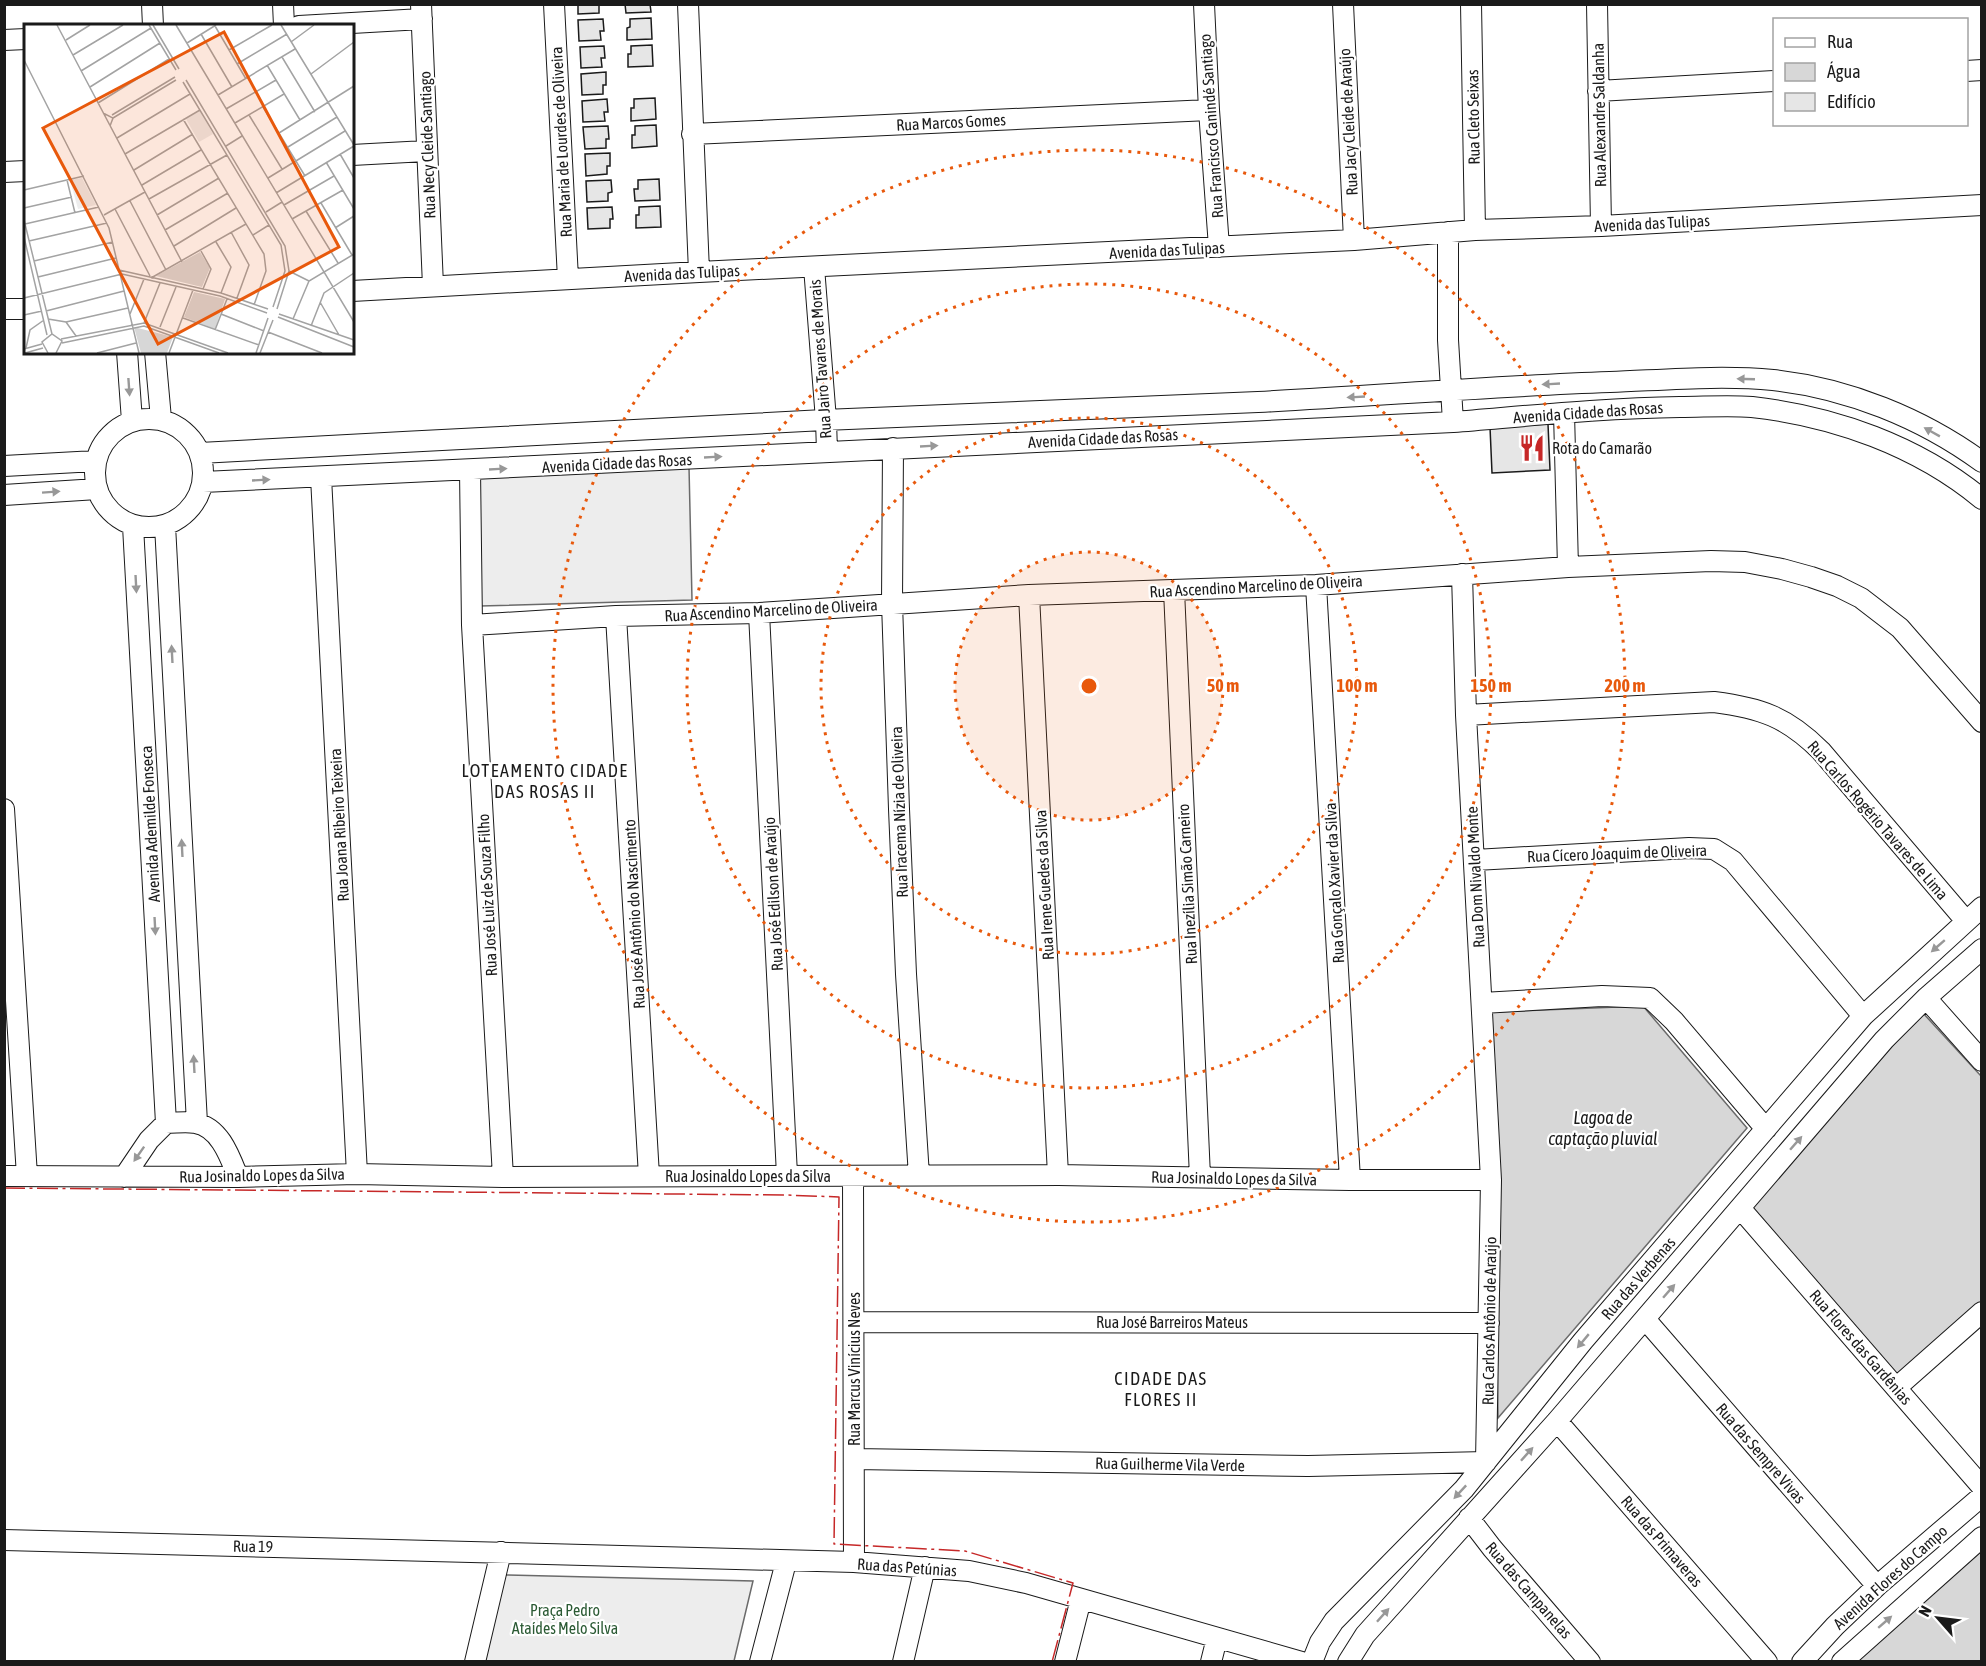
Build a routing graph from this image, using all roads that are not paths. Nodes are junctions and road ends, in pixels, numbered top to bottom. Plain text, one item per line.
1 (152, 4) edge
2 (283, 4) edge
3 (554, 4) edge
4 (1204, 4) edge
5 (1343, 4) edge
6 (1471, 4) edge
7 (1597, 4) edge
8 (689, 5) edge
9 (421, 12) edge
10 (153, 24) edge
11 (284, 24) edge
12 (316, 24) edge
13 (24, 39) edge
14 (4, 40) edge
15 (1773, 81) edge
16 (1598, 91) junction
17 (1209, 110) junction
18 (692, 134) junction
19 (426, 152) junction
20 (354, 155) edge
21 (4, 171) edge
22 (24, 171) edge
23 (1982, 205) edge
24 (1601, 226) junction
25 (1475, 230) junction
26 (1448, 231) junction
27 (1354, 240) junction
28 (1219, 247) junction
29 (814, 267) junction
30 (699, 272) junction
31 (568, 279) junction
32 (433, 286) junction
33 (354, 291) edge
34 (4, 309) edge
35 (24, 309) edge
36 (127, 354) edge
37 (155, 354) edge
38 (1451, 390) junction
39 (1564, 413) junction
40 (161, 419) junction
41 (826, 420) junction
42 (132, 421) junction
43 (1453, 422) junction
44 (893, 448) junction
45 (1977, 451) edge
46 (827, 452) junction
47 (200, 453) junction
48 (96, 461) junction
49 (4, 466) edge
50 (470, 470) junction
51 (321, 477) junction
52 (202, 482) junction
53 (97, 489) junction
54 (4, 495) edge
55 (1982, 499) edge
56 (165, 525) junction
57 (133, 526) junction
58 (1568, 567) junction
59 (1462, 574) junction
60 (1316, 585) junction
61 (1174, 590) junction
62 (1029, 596) junction
63 (892, 603) junction
64 (759, 613) junction
65 (616, 616) junction
66 (472, 625) junction
67 (1466, 715) junction
68 (1982, 722) edge
69 (4, 809) edge
70 (1475, 860) junction
71 (1982, 908) edge
72 (1966, 921) junction
73 (1982, 949) edge
74 (1926, 998) junction
75 (1482, 1003) junction
76 (1863, 1016) junction
77 (1982, 1061) edge
78 (166, 1123) junction
79 (197, 1123) junction
80 (1767, 1129) junction
81 (357, 1174) junction
82 (787, 1175) junction
83 (1058, 1175) junction
84 (4, 1176) edge
85 (27, 1176) junction
86 (650, 1176) junction
87 (853, 1176) junction
88 (919, 1176) junction
89 (124, 1177) junction
90 (238, 1177) junction
91 (503, 1177) junction
92 (1200, 1177) junction
93 (1350, 1180) junction
94 (1491, 1180) junction
95 (1740, 1208) junction
96 (1982, 1312) edge
97 (1645, 1319) junction
98 (854, 1322) junction
99 (1489, 1323) junction
100 (1896, 1388) junction
101 (1557, 1421) junction
102 (854, 1459) junction
103 (1486, 1462) junction
104 (1504, 1480) junction
105 (1982, 1487) edge
106 (1982, 1496) edge
107 (1469, 1518) junction
108 (1982, 1537) edge
109 (4, 1540) edge
110 (501, 1552) junction
111 (786, 1562) junction
112 (854, 1562) junction
113 (925, 1567) junction
114 (1877, 1586) junction
115 (1082, 1599) junction
116 (1217, 1638) junction
117 (475, 1662) edge
118 (760, 1662) edge
119 (903, 1662) edge
120 (1065, 1662) edge
121 (1211, 1662) edge
122 (1302, 1662) edge
123 (1312, 1662) edge
124 (1348, 1662) edge
125 (1590, 1662) edge
126 (1767, 1662) edge
127 (1802, 1662) edge
128 (1842, 1662) edge

1 - 10 street
2 - 11 street
3 - 31 street, Rua Maria de Lourdes de Oliveira
4 - 17 street, Rua Francisco Canindé Santiago
5 - 27 street, Rua Jacy Cleide de Araújo
6 - 25 street, Rua Cleto Seixas
7 - 16 street, Rua Alexandre Saldanha
8 - 18 street
9 - 12 street
9 - 19 street, Rua Necy Cleide Santiago
13 - 14 street
15 - 16 street
16 - 24 street, Rua Alexandre Saldanha
17 - 18 street, Rua Marcos Gomes
17 - 28 street, Rua Francisco Canindé Santiago
18 - 30 street
19 - 20 street
19 - 32 street, Rua Necy Cleide Santiago
21 - 22 street
23 - 24 street, Avenida das Tulipas
24 - 25 street, Avenida das Tulipas
25 - 26 street, Avenida das Tulipas
26 - 27 street, Avenida das Tulipas
26 - 38 street
27 - 28 street, Avenida das Tulipas
28 - 29 street, Avenida das Tulipas
29 - 30 street, Avenida das Tulipas
29 - 41 street, Rua Jairo Tavares de Morais
30 - 31 street, Avenida das Tulipas
31 - 32 street, Avenida das Tulipas
32 - 33 street, Avenida das Tulipas
34 - 35 street
36 -> 42 street
37 - 40 street
38 -> 41 street, Avenida Cidade das Rosas
38 - 43 street
45 -> 38 street, Avenida Cidade das Rosas
39 - 43 street, Avenida Cidade das Rosas
39 - 55 street, Avenida Cidade das Rosas
39 - 58 street
40 - 42 street
40 - 47 street
41 - 46 street, Rua Jairo Tavares de Morais
41 - 47 street, Avenida Cidade das Rosas
42 - 48 street
44 -> 43 street, Avenida Cidade das Rosas
44 - 46 street, Avenida Cidade das Rosas
44 - 63 street, Rua Iracema Nízia de Oliveira
50 -> 46 street, Avenida Cidade das Rosas
47 - 52 street
48 - 49 street
48 - 53 street
50 - 51 street, Avenida Cidade das Rosas
50 - 66 street, Rua José Luiz de Souza Filho
52 -> 51 street, Avenida Cidade das Rosas
51 - 81 street, Rua Joana Ribeiro Teixeira
52 - 56 street
54 -> 53 street
53 - 57 street
56 - 57 street
79 -> 56 street, Avenida Ademilde Fonseca
57 -> 78 street, Avenida Ademilde Fonseca
58 - 59 street, Rua Ascendino Marcelino de Oliveira
58 - 68 street, Rua Ascendino Marcelino de Oliveira
59 - 60 street, Rua Ascendino Marcelino de Oliveira
59 - 67 street, Rua Dom Nivaldo Monte
60 - 61 street, Rua Ascendino Marcelino de Oliveira
60 - 93 street, Rua Gonçalo Xavier da Silva
61 - 62 street, Rua Ascendino Marcelino de Oliveira
61 - 92 street, Rua Inezília Simão Carneiro
62 - 63 street, Rua Ascendino Marcelino de Oliveira
62 - 83 street, Rua Irene Guedes da Silva
63 - 64 street, Rua Ascendino Marcelino de Oliveira
63 - 88 street, Rua Iracema Nízia de Oliveira
64 - 65 street, Rua Ascendino Marcelino de Oliveira
64 - 82 street, Rua José Edilson de Araújo
65 - 66 street, Rua Ascendino Marcelino de Oliveira
65 - 86 street, Rua José Antônio do Nascimento
66 - 91 street, Rua José Luiz de Souza Filho
67 - 70 street, Rua Dom Nivaldo Monte
67 - 72 street, Rua Carlos Rogério Tavares de Lima
69 - 85 street
70 - 75 street, Rua Dom Nivaldo Monte
70 - 76 street, Rua Cícero Joaquim de Oliveira
71 - 72 street, Rua das Verbenas
72 -> 76 street, Rua das Verbenas
73 - 74 street, Rua das Verbenas
74 - 77 street
95 -> 74 street, Rua das Verbenas
75 - 80 street
75 - 94 street, Rua Dom Nivaldo Monte
76 - 80 street, Rua das Verbenas
78 - 79 street
78 -> 89 street
79 - 90 street
80 -> 103 street, Rua das Verbenas
81 - 90 street, Rua Josinaldo Lopes da Silva
81 - 91 street, Rua Josinaldo Lopes da Silva
82 - 86 street, Rua Josinaldo Lopes da Silva
82 - 87 street, Rua Josinaldo Lopes da Silva
83 - 88 street, Rua Josinaldo Lopes da Silva
83 - 92 street, Rua Josinaldo Lopes da Silva
84 - 85 street, Rua Josinaldo Lopes da Silva
85 - 89 street, Rua Josinaldo Lopes da Silva
86 - 91 street, Rua Josinaldo Lopes da Silva
87 - 88 street, Rua Josinaldo Lopes da Silva
87 - 98 street, Rua Marcus Vinícius Neves
89 - 90 street, Rua Josinaldo Lopes da Silva
92 - 93 street, Rua Josinaldo Lopes da Silva
93 - 94 street, Rua Josinaldo Lopes da Silva
94 - 99 street, Rua Carlos Antônio de Araújo
97 -> 95 street, Rua das Verbenas
95 - 100 street, Rua Flores das Gardênias
96 - 100 street
97 - 101 street, Rua das Verbenas
97 - 114 street, Rua das Sempre Vivas
98 - 99 street, Rua José Barreiros Mateus
98 - 102 street, Rua Marcus Vinícius Neves
99 - 103 street, Rua Carlos Antônio de Araújo
100 - 105 street, Rua Flores das Gardênias
104 -> 101 street, Rua das Verbenas
101 - 126 street, Rua das Primaveras
102 - 103 street, Rua Guilherme Vila Verde
102 - 112 street, Rua Marcus Vinícius Neves
103 - 104 street
103 -> 123 street, Rua das Verbenas
104 - 107 street, Rua das Verbenas
106 - 114 street, Avenida Flores do Campo
124 -> 107 street, Rua das Verbenas
107 - 125 street, Rua das Campanelas
128 -> 108 street, Avenida Flores do Campo
109 - 110 street, Rua 19
110 - 111 street, Rua das Petúnias
110 - 117 street
111 - 112 street, Rua das Petúnias
111 - 118 street
112 - 113 street, Rua das Petúnias
113 - 115 street, Rua das Petúnias
113 - 119 street
114 - 127 street, Avenida Flores do Campo
115 - 116 street, Rua das Petúnias
115 - 120 street
116 - 121 street
116 - 122 street, Rua das Petúnias

